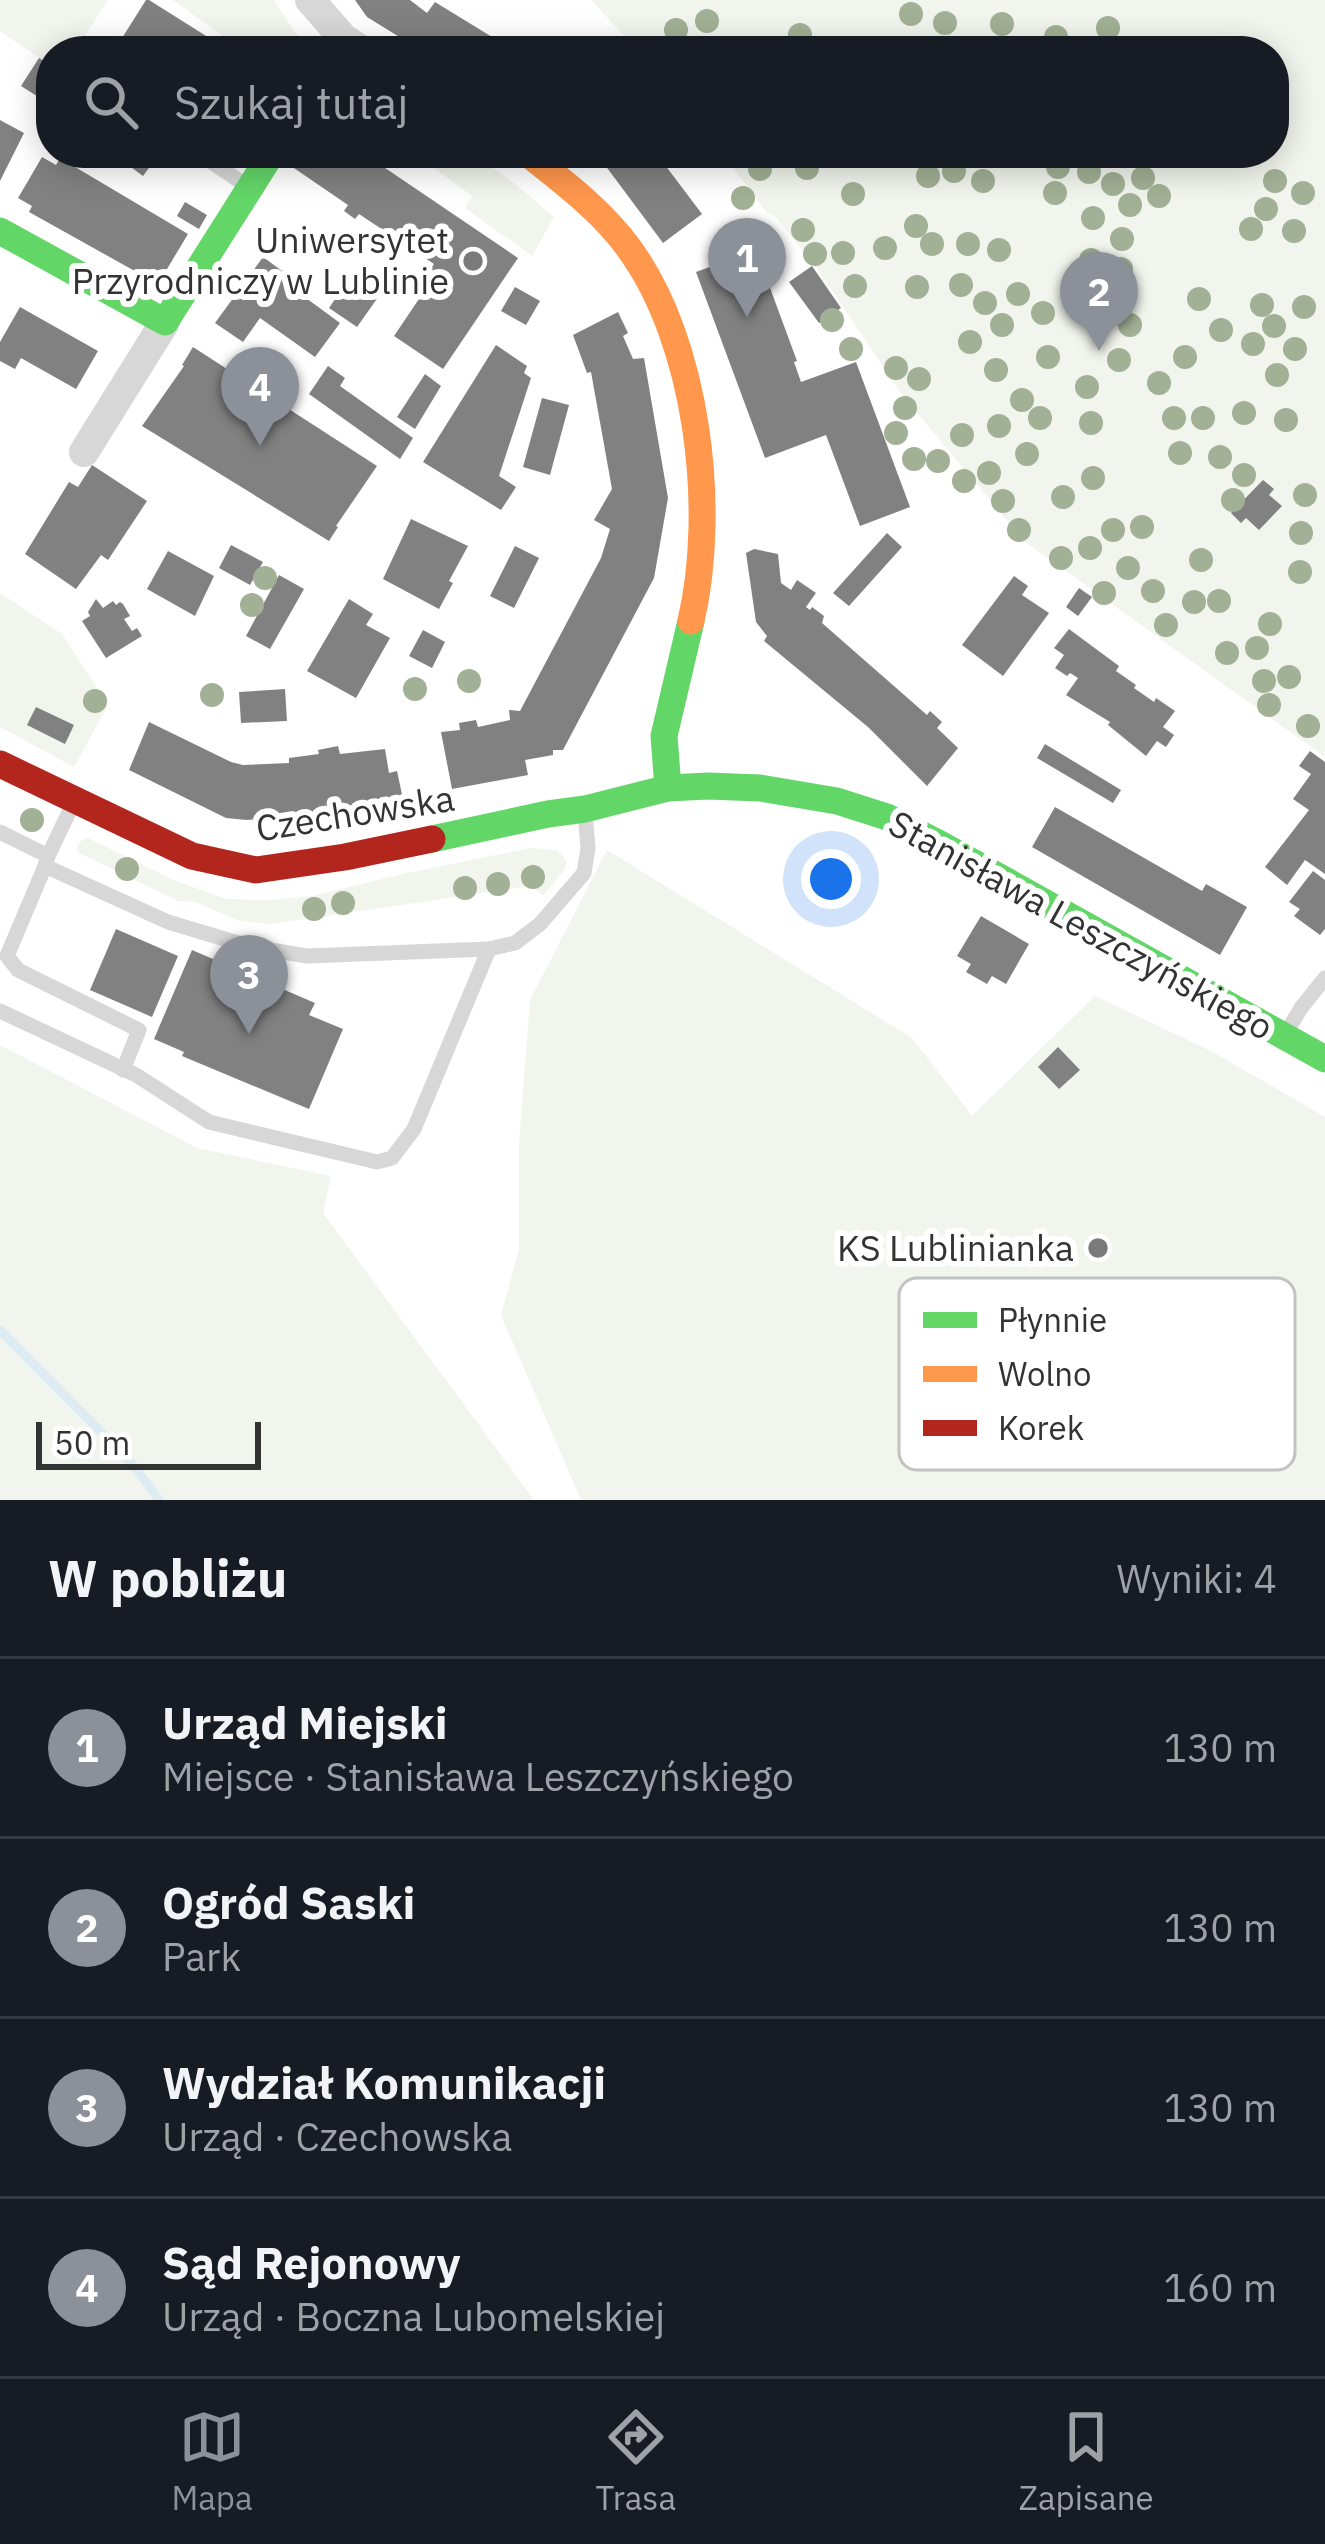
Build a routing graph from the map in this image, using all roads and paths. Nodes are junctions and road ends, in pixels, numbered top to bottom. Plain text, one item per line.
1 (310, 0) edge
2 (339, 36) edge
3 (220, 168) edge
4 (263, 168) edge
5 (549, 168) edge
6 (250, 188) junction
7 (0, 231) edge
8 (165, 322) junction
9 (84, 452) dead end
10 (0, 764) edge
11 (668, 788) junction
12 (75, 800) junction
13 (585, 809) junction
14 (0, 832) edge
15 (46, 861) junction
16 (489, 950) junction
17 (4, 954) edge
18 (1325, 978) edge
19 (0, 1012) edge
20 (1284, 1036) junction
21 (1325, 1059) edge
22 (123, 1070) junction

1 - 2 street
3 - 6 lane
4 - 6 street
5 - 11 street
6 - 8 street
7 - 8 street
8 - 9 street
10 - 12 street, Czechowska
11 - 13 street, Czechowska
11 - 20 street, Stanisława Leszczyńskiego
12 - 13 street, Czechowska
12 - 15 lane
13 - 16 lane
14 - 15 lane
15 - 16 lane
15 - 17 lane
16 - 22 lane
17 - 22 lane
18 - 20 lane
19 - 22 lane
20 - 21 street, Stanisława Leszczyńskiego

